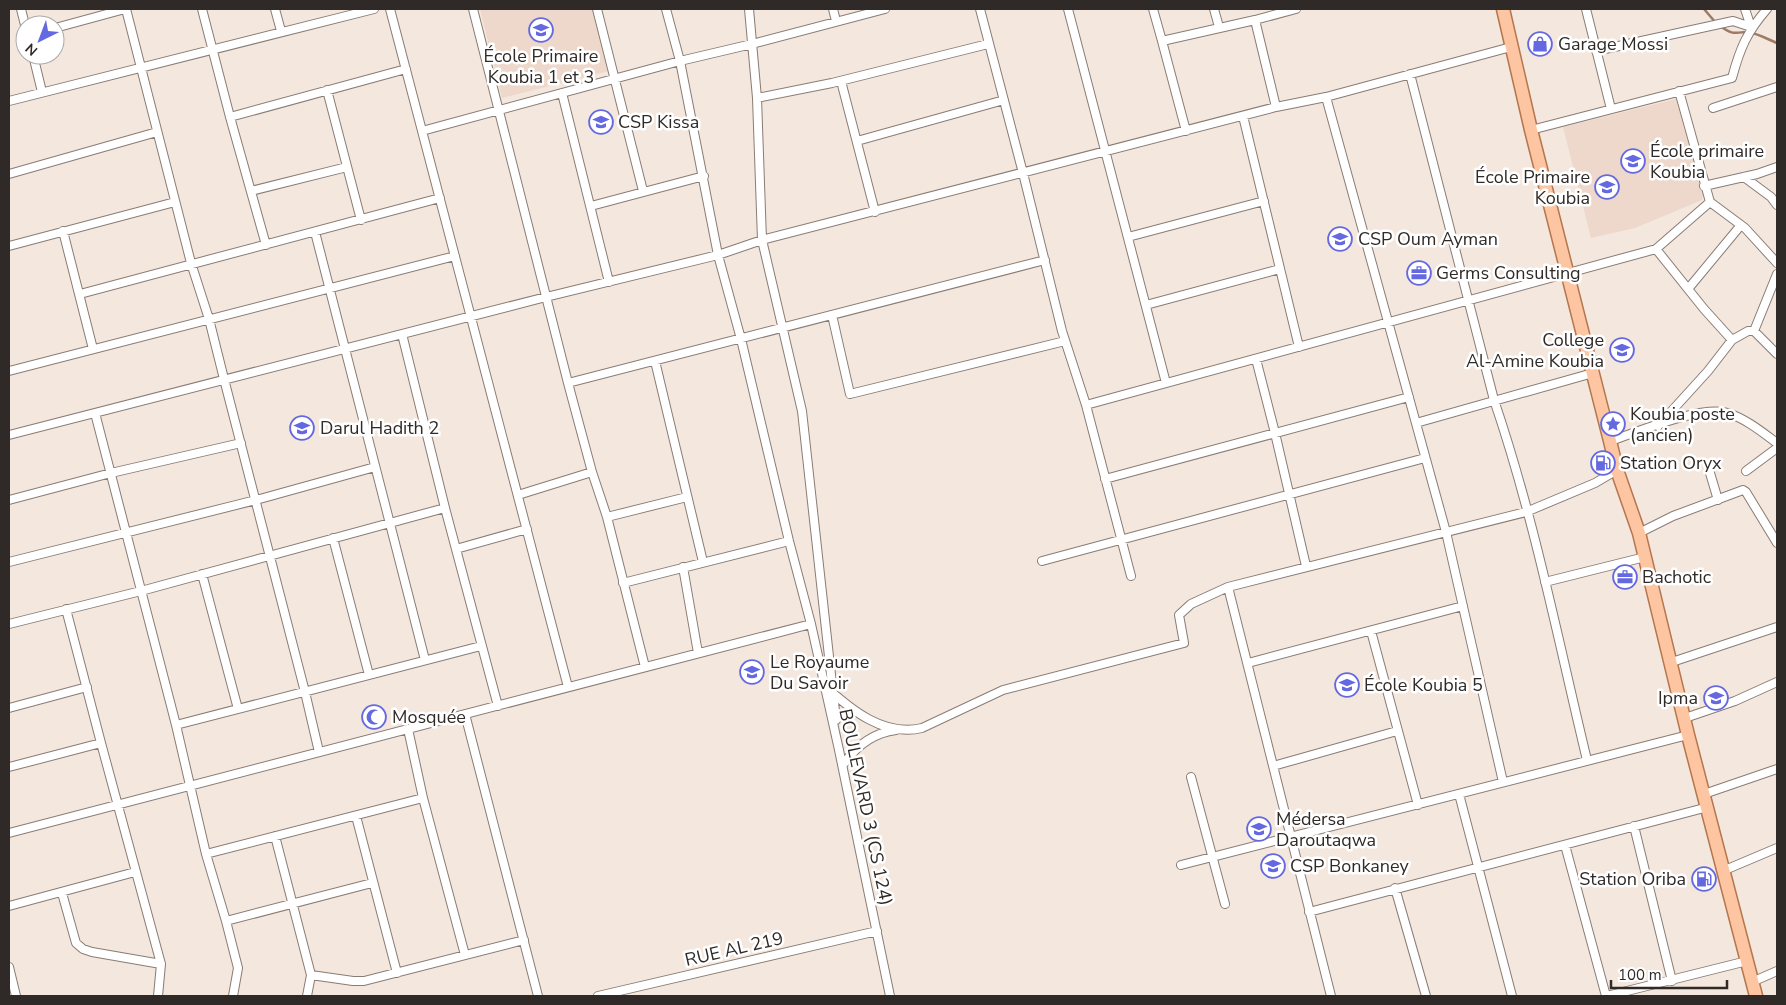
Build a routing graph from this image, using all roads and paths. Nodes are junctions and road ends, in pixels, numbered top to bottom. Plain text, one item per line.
1 (126, 9) edge
2 (202, 9) edge
3 (275, 9) edge
4 (374, 9) edge
5 (390, 9) edge
6 (473, 9) edge
7 (597, 9) edge
8 (666, 9) edge
9 (749, 9) edge
10 (833, 9) edge
11 (884, 9) edge
12 (980, 9) edge
13 (1068, 9) edge
14 (1153, 9) edge
15 (1214, 9) edge
16 (1296, 9) edge
17 (1586, 9) edge
18 (1745, 9) edge
19 (1766, 9) edge
20 (1503, 11) edge
21 (336, 13) edge
22 (1255, 20) junction
23 (836, 21) junction
24 (65, 25) edge
25 (1219, 27) junction
26 (1751, 27) junction
27 (281, 31) junction
28 (1162, 41) junction
29 (752, 44) junction
30 (988, 44) junction
31 (1511, 47) junction
32 (213, 49) junction
33 (1596, 51) junction
34 (680, 61) junction
35 (35, 65) edge
36 (141, 68) junction
37 (406, 69) junction
38 (1410, 74) junction
39 (615, 79) junction
40 (841, 81) junction
41 (1777, 87) edge
42 (327, 90) junction
43 (1678, 91) junction
44 (42, 92) junction
45 (562, 93) junction
46 (1326, 97) junction
47 (758, 98) junction
48 (1004, 100) junction
49 (9, 101) edge
50 (1276, 107) junction
51 (1713, 108) dead end
52 (1611, 109) junction
53 (498, 110) junction
54 (1243, 116) junction
55 (230, 117) junction
56 (1531, 130) junction
57 (422, 131) junction
58 (1186, 131) junction
59 (157, 132) junction
60 (857, 141) junction
61 (1105, 151) junction
62 (347, 167) junction
63 (1777, 167) edge
64 (1023, 173) junction
65 (9, 174) edge
66 (704, 176) junction
67 (1744, 177) junction
68 (1704, 186) junction
69 (251, 191) junction
70 (643, 191) junction
71 (440, 198) junction
72 (1264, 201) junction
73 (175, 202) junction
74 (1710, 202) junction
75 (1777, 205) edge
76 (591, 206) junction
77 (875, 212) junction
78 (361, 220) junction
79 (1740, 225) junction
80 (63, 231) junction
81 (315, 232) junction
82 (1128, 238) junction
83 (762, 240) junction
84 (266, 245) junction
85 (9, 246) edge
86 (1656, 250) junction
87 (718, 255) junction
88 (455, 256) junction
89 (1045, 260) junction
90 (191, 263) junction
91 (1777, 263) edge
92 (1280, 268) junction
93 (1568, 274) junction
94 (1777, 274) edge
95 (609, 282) junction
96 (329, 287) junction
97 (1688, 289) junction
98 (80, 294) junction
99 (546, 297) junction
100 (1469, 302) junction
101 (1146, 306) junction
102 (832, 315) junction
103 (471, 316) junction
104 (209, 319) junction
105 (1388, 323) junction
106 (783, 328) junction
107 (1754, 331) junction
108 (402, 334) junction
109 (741, 339) junction
110 (1732, 340) junction
111 (1065, 341) junction
112 (1299, 347) junction
113 (345, 348) junction
114 (93, 349) junction
115 (1777, 354) edge
116 (1256, 359) junction
117 (655, 361) junction
118 (9, 371) edge
119 (1593, 373) junction
120 (224, 380) junction
121 (568, 382) junction
122 (1166, 383) junction
123 (1409, 397) junction
124 (1494, 400) junction
125 (1086, 405) junction
126 (96, 413) junction
127 (1416, 423) junction
128 (1658, 426) junction
129 (1275, 433) junction
130 (9, 435) edge
131 (1610, 441) junction
132 (241, 443) junction
133 (1777, 443) edge
134 (1777, 448) edge
135 (1425, 458) junction
136 (375, 467) junction
137 (1617, 470) junction
138 (1746, 471) dead end
139 (592, 472) junction
140 (111, 473) junction
141 (1710, 473) dead end
142 (1105, 479) junction
143 (1290, 493) junction
144 (518, 495) junction
145 (687, 497) junction
146 (9, 500) edge
147 (256, 500) junction
148 (1718, 500) junction
149 (444, 508) junction
150 (1526, 512) junction
151 (606, 517) junction
152 (390, 523) junction
153 (527, 529) junction
154 (126, 532) junction
155 (1446, 532) junction
156 (1639, 533) junction
157 (333, 538) junction
158 (1122, 539) junction
159 (789, 541) junction
160 (1777, 543) edge
161 (456, 549) junction
162 (270, 555) junction
163 (1645, 557) junction
164 (1042, 561) dead end
165 (9, 562) edge
166 (703, 562) junction
167 (1306, 566) junction
168 (683, 567) junction
169 (202, 574) junction
170 (1131, 576) dead end
171 (1545, 582) junction
172 (623, 584) junction
173 (1228, 587) junction
174 (141, 590) junction
175 (1463, 606) junction
176 (66, 609) junction
177 (9, 624) edge
178 (811, 624) junction
179 (1777, 627) edge
180 (1371, 631) junction
181 (481, 646) junction
182 (698, 654) junction
183 (425, 660) junction
184 (1672, 662) junction
185 (1248, 663) junction
186 (645, 667) junction
187 (369, 675) junction
188 (1777, 682) edge
189 (824, 685) junction
190 (87, 687) junction
191 (568, 687) junction
192 (305, 692) junction
193 (834, 694) junction
194 (498, 706) junction
195 (9, 708) edge
196 (238, 709) junction
197 (465, 714) junction
198 (1685, 718) junction
199 (176, 725) junction
200 (408, 729) junction
201 (903, 730) junction
202 (1397, 731) junction
203 (1688, 735) junction
204 (101, 742) junction
205 (840, 750) junction
206 (319, 752) junction
207 (1587, 760) junction
208 (843, 765) junction
209 (1273, 766) junction
210 (9, 767) edge
211 (1777, 768) edge
212 (1191, 778) dead end
213 (1503, 782) junction
214 (189, 786) junction
215 (1460, 794) junction
216 (423, 798) junction
217 (1706, 800) junction
218 (118, 804) junction
219 (1418, 805) junction
220 (356, 816) junction
221 (1634, 826) junction
222 (9, 832) edge
223 (276, 836) junction
224 (1290, 836) junction
225 (1565, 845) junction
226 (1777, 848) edge
227 (206, 854) junction
228 (1212, 857) junction
229 (1181, 865) dead end
230 (1479, 867) junction
231 (1725, 870) junction
232 (135, 872) junction
233 (372, 883) junction
234 (1395, 888) junction
235 (62, 893) junction
236 (294, 904) junction
237 (1225, 904) dead end
238 (9, 906) edge
239 (1309, 912) junction
240 (226, 921) junction
241 (877, 931) junction
242 (524, 940) junction
243 (464, 956) junction
244 (1747, 961) junction
245 (161, 964) junction
246 (9, 967) edge
247 (1777, 971) edge
248 (397, 973) junction
249 (311, 975) junction
250 (1672, 981) junction
251 (1752, 982) junction
252 (1643, 987) junction
253 (626, 993) edge
254 (9, 995) edge
255 (16, 996) edge
256 (158, 996) edge
257 (233, 996) edge
258 (307, 996) edge
259 (538, 996) edge
260 (598, 996) edge
261 (890, 996) edge
262 (1331, 996) edge
263 (1426, 996) edge
264 (1512, 996) edge
265 (1606, 996) edge
266 (1646, 996) edge
267 (1756, 996) edge

1 - 24 street
1 - 36 street
2 - 32 street
3 - 27 street
4 - 21 street
5 - 37 street
6 - 53 street
7 - 39 street
8 - 34 street, BOULEVARD 3 (CS 124)
9 - 29 street
10 - 23 street
11 - 23 street
12 - 30 street
13 - 61 street
14 - 28 street
15 - 25 street
16 - 22 street
17 - 33 street
18 - 26 street
19 - 26 street
20 - 31 main road
21 - 27 street
22 - 25 street
22 - 50 street
23 - 29 street
25 - 28 street
26 - 33 street
26 - 43 street
27 - 32 street
28 - 58 street
29 - 34 street
29 - 47 street
30 - 40 street
30 - 48 street
31 - 38 street
31 - 56 main road
32 - 36 street
32 - 55 street
33 - 52 street
34 - 39 street
34 - 66 street, BOULEVARD 3 (CS 124)
35 - 44 street
36 - 44 street
36 - 59 street
37 - 42 street
37 - 57 street
38 - 46 street
38 - 100 street
39 - 45 street
39 - 70 street
40 - 47 street
40 - 60 street
41 - 51 street
42 - 55 street
42 - 62 street
43 - 52 street
43 - 68 street
44 - 49 street
45 - 53 street
45 - 76 street
46 - 50 street
46 - 105 street
47 - 83 street
48 - 60 street
48 - 64 street
50 - 54 street
52 - 56 street
53 - 57 street
53 - 99 street
54 - 58 street
54 - 72 street
55 - 69 street
56 - 93 main road
57 - 71 street
58 - 61 street
59 - 65 street
59 - 73 street
60 - 77 street
61 - 64 street
61 - 82 street
62 - 69 street
62 - 78 street
63 - 67 street
64 - 77 street
64 - 89 street
66 - 70 street
66 - 87 street, BOULEVARD 3 (CS 124)
67 - 68 street
67 - 75 street
68 - 74 street
69 - 84 street
70 - 76 street
71 - 78 street
71 - 88 street
72 - 82 street
72 - 92 street
73 - 80 street
73 - 90 street
74 - 79 street
74 - 86 street
76 - 95 street
77 - 83 street
78 - 81 street
79 - 91 street
79 - 97 street
80 - 85 street
80 - 98 street
81 - 84 street
81 - 96 street
82 - 101 street
83 - 87 street
83 - 106 street
84 - 90 street
86 - 93 street
86 - 97 street
87 - 95 street
87 - 109 street, BOULEVARD 3 (CS 124)
88 - 96 street
88 - 103 street
89 - 102 street
89 - 111 street
90 - 98 street
90 - 104 street
92 - 101 street
92 - 112 street
93 - 100 street
93 - 119 main road
94 - 107 street
95 - 99 street
96 - 104 street
96 - 113 street
97 - 110 street
98 - 114 street
99 - 103 street
99 - 121 street
100 - 105 street
100 - 124 street
101 - 122 street
102 - 106 street
102 - 111 street
103 - 108 street
103 - 144 street
104 - 114 street
104 - 120 street
105 - 112 street
105 - 123 street
106 - 109 street
106 - 193 street
107 - 110 street
107 - 115 street
108 - 113 street
108 - 149 street
109 - 117 street
109 - 159 street, BOULEVARD 3 (CS 124)
110 - 128 street
111 - 125 street
112 - 116 street
113 - 120 street
113 - 136 street
114 - 118 street
116 - 122 street
116 - 129 street
117 - 121 street
117 - 145 street
119 - 124 street
119 - 131 main road
120 - 126 street
120 - 132 street
121 - 139 street
122 - 125 street
123 - 127 street
123 - 129 street
124 - 127 street
124 - 150 street
125 - 142 street
126 - 130 street
126 - 140 street
127 - 135 street
128 - 131 street
128 - 133 street
129 - 142 street
129 - 143 street
131 - 137 main road
132 - 140 street
132 - 147 street
134 - 138 street
135 - 143 street
135 - 155 street
136 - 147 street
136 - 152 street
137 - 150 street
137 - 156 main road
139 - 144 street
139 - 151 street
140 - 146 street
140 - 154 street
141 - 148 street
142 - 158 street
143 - 158 street
143 - 167 street
144 - 153 street
145 - 151 street
145 - 166 street
147 - 154 street
147 - 162 street
148 - 156 street
148 - 160 street
149 - 152 street
149 - 161 street
150 - 155 street
150 - 171 street
151 - 172 street
152 - 157 street
152 - 183 street
153 - 161 street
153 - 191 street
154 - 165 street
154 - 174 street
155 - 167 street
155 - 175 street
156 - 163 main road
157 - 162 street
157 - 187 street
158 - 164 street
158 - 170 street
159 - 166 street
159 - 178 street, BOULEVARD 3 (CS 124)
161 - 181 street
162 - 169 street
162 - 192 street
163 - 171 street
163 - 184 main road
166 - 168 street
167 - 173 street
168 - 172 street
168 - 182 street
169 - 174 street
169 - 196 street
171 - 207 street
172 - 186 street
173 - 185 street
173 - 201 street
174 - 176 street
174 - 199 street
175 - 180 street
175 - 213 street
176 - 177 street
176 - 190 street
178 - 182 street
178 - 189 street, BOULEVARD 3 (CS 124)
179 - 184 street
180 - 185 street
180 - 202 street
181 - 183 street
181 - 194 street
182 - 186 street
183 - 187 street
184 - 198 main road
185 - 209 street
186 - 191 street
187 - 192 street
188 - 198 street
189 - 193 street
189 - 205 street, BOULEVARD 3 (CS 124)
190 - 195 street
190 - 204 street
191 - 194 street
192 - 196 street
192 - 206 street
193 - 201 street
193 - 205 street
194 - 197 street
196 - 199 street
197 - 200 street
197 - 242 street
198 - 203 main road
199 - 214 street
200 - 206 street
200 - 216 street
201 - 208 street
202 - 209 street
202 - 219 street
203 - 207 street
203 - 217 main road
204 - 210 street
204 - 218 street
205 - 208 street, BOULEVARD 3 (CS 124)
206 - 214 street
207 - 213 street
208 - 241 street, BOULEVARD 3 (CS 124)
209 - 224 street
211 - 217 street
212 - 228 street
213 - 215 street
214 - 218 street
214 - 227 street
215 - 219 street
215 - 230 street
216 - 220 street
216 - 243 street
217 - 221 street
217 - 231 main road
218 - 222 street
218 - 232 street
219 - 224 street
220 - 223 street
220 - 233 street
221 - 225 street
221 - 250 street
223 - 227 street
223 - 236 street
224 - 228 street
224 - 239 street
225 - 230 street
225 - 265 street
226 - 231 street
227 - 240 street
228 - 229 street
228 - 237 street
230 - 234 street
230 - 264 street
231 - 244 main road
232 - 235 street
232 - 245 street
233 - 236 street
233 - 248 street
234 - 239 street
234 - 263 street
235 - 238 street
235 - 245 street
236 - 240 street
236 - 249 street
239 - 262 street
240 - 257 street
241 - 253 street, RUE AL 219
241 - 261 street, BOULEVARD 3 (CS 124)
242 - 243 street
242 - 259 street
243 - 248 street
244 - 250 street
244 - 251 main road
245 - 256 street
246 - 255 street
247 - 251 street
248 - 249 street
249 - 258 street
250 - 252 street
251 - 267 main road
252 - 265 street
252 - 266 street
253 - 260 street, RUE AL 219
254 - 255 street

